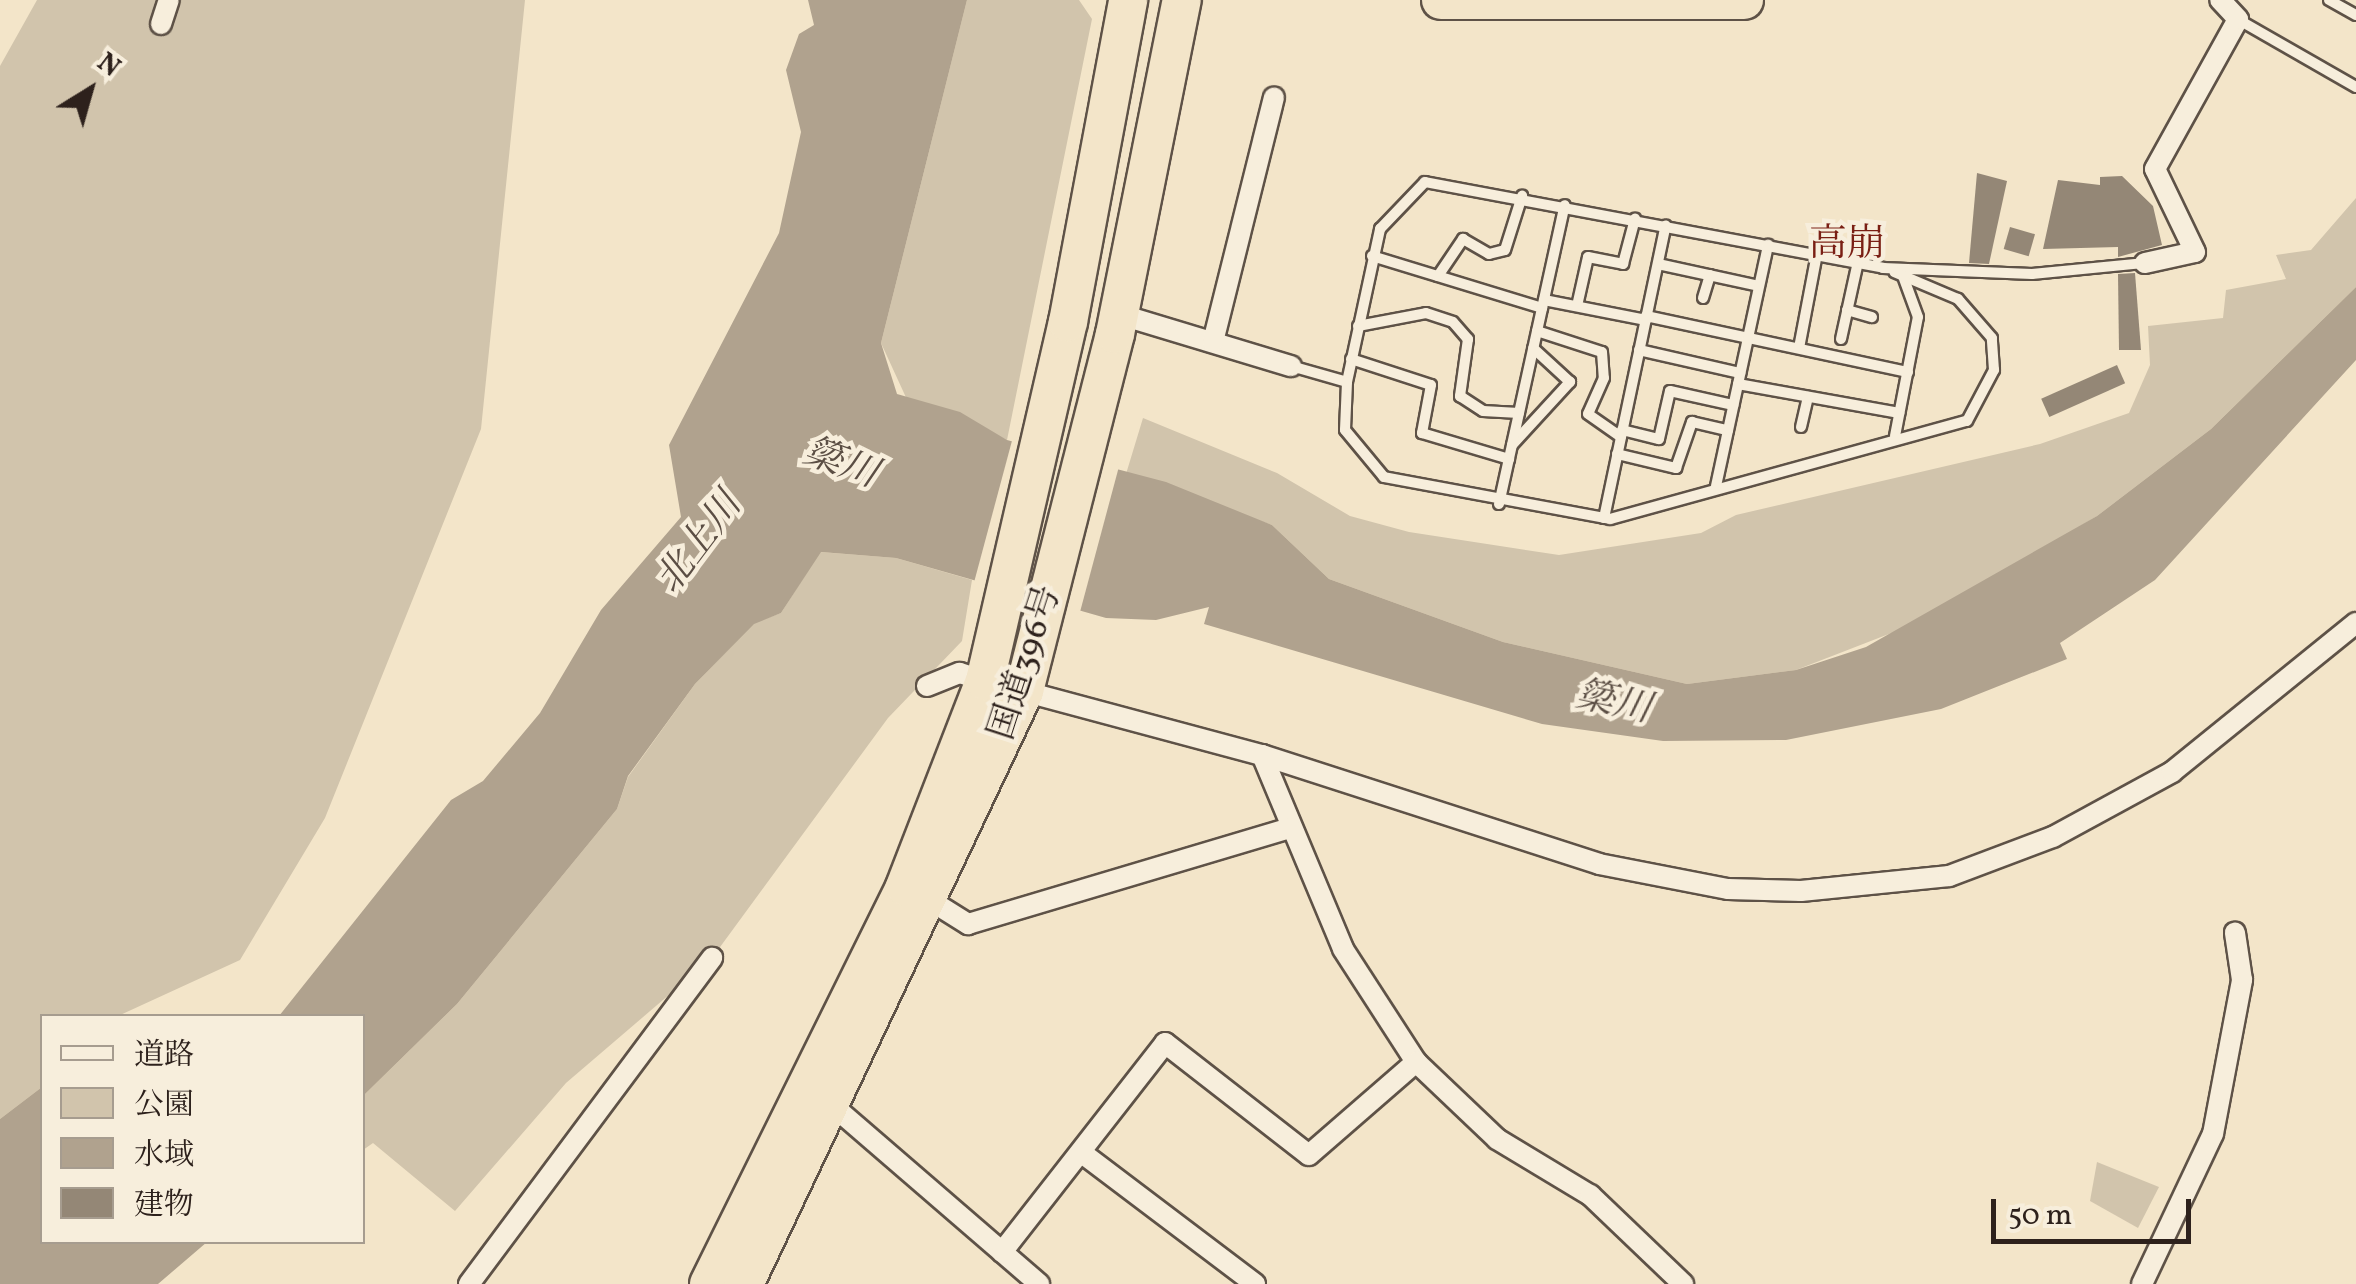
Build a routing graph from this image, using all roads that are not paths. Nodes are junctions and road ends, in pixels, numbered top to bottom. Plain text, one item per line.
1 (169, 0) edge
2 (1128, 0) edge
3 (1182, 0) edge
4 (1441, 0) edge
5 (1744, 0) edge
6 (2220, 0) edge
7 (2329, 0) edge
8 (2356, 15) edge
9 (2238, 19) junction
10 (161, 24) dead end
11 (2356, 86) edge
12 (1274, 98) dead end
13 (1522, 196) junction
14 (1565, 204) junction
15 (1635, 219) junction
16 (1666, 225) junction
17 (1768, 245) junction
18 (1817, 254) junction
19 (1372, 256) junction
20 (1858, 262) junction
21 (2145, 263) joint
22 (1658, 264) junction
23 (1883, 268) junction
24 (1710, 275) junction
25 (1438, 276) junction
26 (1904, 276) junction
27 (1759, 286) junction
28 (1704, 298) dead end
29 (1543, 304) junction
30 (1577, 306) junction
31 (1848, 310) junction
32 (1872, 317) dead end
33 (1646, 318) junction
34 (1115, 324) junction
35 (1358, 326) junction
36 (1537, 331) junction
37 (1748, 336) junction
38 (1841, 339) dead end
39 (1213, 342) junction
40 (1533, 348) junction
41 (1800, 348) junction
42 (1640, 350) junction
43 (1352, 359) junction
44 (1291, 366) joint
45 (1908, 372) junction
46 (1739, 379) junction
47 (1347, 382) junction
48 (1808, 397) junction
49 (1733, 405) junction
50 (1519, 413) junction
51 (1900, 413) junction
52 (1801, 428) dead end
53 (1728, 430) junction
54 (1622, 434) junction
55 (1895, 436) junction
56 (1512, 446) junction
57 (1617, 454) junction
58 (1509, 459) junction
59 (1716, 486) junction
60 (1499, 504) junction
61 (1604, 518) junction
62 (2351, 635) edge
63 (989, 666) junction
64 (1028, 676) junction
65 (928, 686) dead end
66 (1262, 755) junction
67 (1290, 828) junction
68 (918, 893) junction
69 (2236, 933) dead end
70 (712, 958) dead end
71 (1416, 1062) junction
72 (820, 1096) junction
73 (1082, 1153) junction
74 (1002, 1252) junction
75 (1676, 1278) edge
76 (470, 1284) edge
77 (709, 1284) edge
78 (744, 1284) edge
79 (1040, 1284) edge
80 (1256, 1284) edge
81 (1652, 1284) edge
82 (2142, 1284) edge

1 - 10 street
2 - 63 highway, 国道396号
3 - 34 highway, 国道396号
4 - 5 highway
6 - 9 street
7 - 8 lane
9 - 11 lane
9 - 21 street
12 - 39 street
13 - 14 lane
13 - 19 lane
13 - 25 lane
14 - 15 lane
14 - 29 lane
15 - 16 lane
15 - 30 lane
16 - 17 lane
16 - 22 lane
17 - 18 lane
17 - 27 lane
18 - 20 lane
18 - 41 lane
19 - 25 lane
19 - 35 lane
20 - 23 lane
20 - 31 lane
21 - 23 lane
22 - 24 lane
22 - 33 lane
23 - 26 lane
24 - 27 lane
24 - 28 lane
25 - 29 lane
26 - 45 lane
26 - 55 lane
27 - 37 lane
29 - 30 lane
29 - 36 lane
30 - 33 lane
31 - 32 lane
31 - 38 lane
33 - 37 lane
33 - 42 lane
34 - 39 street
34 - 64 highway, 国道396号
35 - 43 lane
35 - 50 lane
36 - 40 lane
36 - 54 lane
37 - 41 lane
37 - 46 lane
39 - 44 street
40 - 50 lane
40 - 56 lane
41 - 45 lane
42 - 46 lane
42 - 54 lane
43 - 47 lane
43 - 58 lane
44 - 47 lane
45 - 51 lane
46 - 48 lane
46 - 49 lane
47 - 60 lane
48 - 51 lane
48 - 52 lane
49 - 53 lane
49 - 54 lane
50 - 56 lane
51 - 55 lane
53 - 57 lane
53 - 59 lane
54 - 57 lane
55 - 59 lane
56 - 58 lane
57 - 61 lane
58 - 60 lane
59 - 61 lane
60 - 61 lane
62 - 66 street
63 - 64 street
63 - 65 street
63 - 68 highway, 国道396号
64 - 66 street
64 - 68 highway, 国道396号
66 - 67 street
67 - 68 street
67 - 71 street
68 - 72 highway, 国道396号
69 - 82 street
70 - 76 street
71 - 73 street
71 - 75 street
72 - 74 street
72 - 77 highway, 国道396号
72 - 78 highway, 国道396号
73 - 74 street
73 - 80 street
74 - 79 street
75 - 81 street

